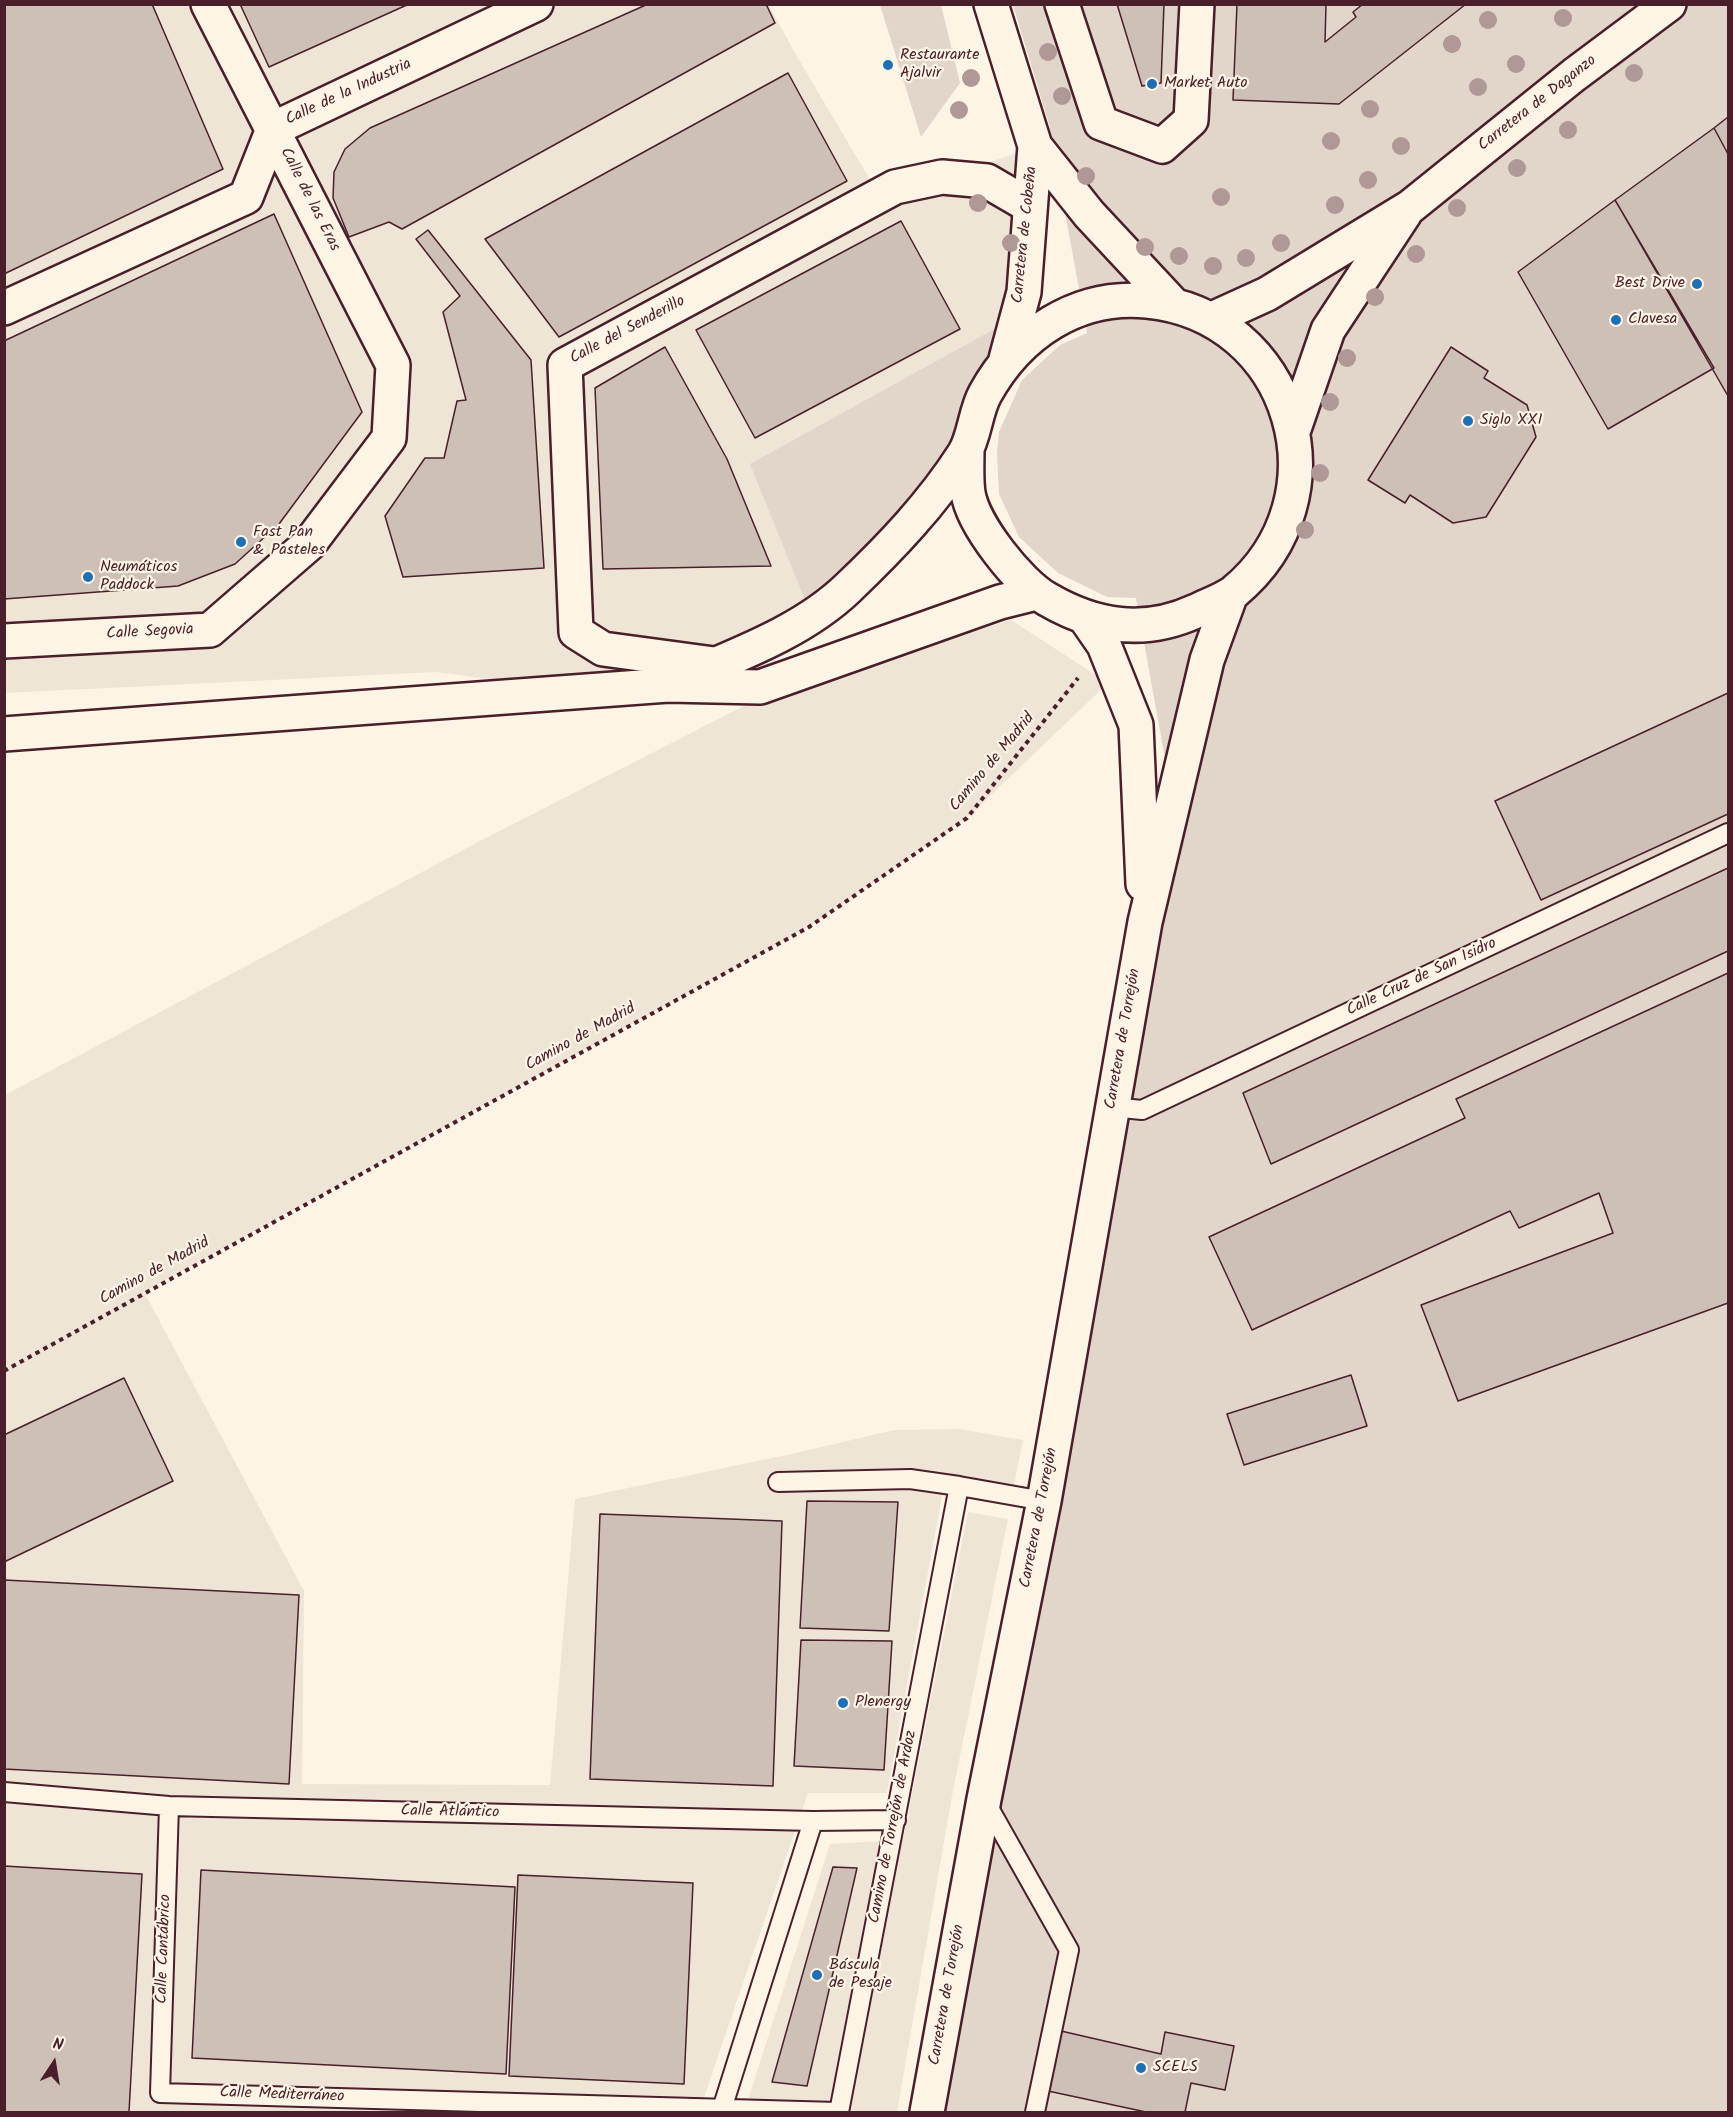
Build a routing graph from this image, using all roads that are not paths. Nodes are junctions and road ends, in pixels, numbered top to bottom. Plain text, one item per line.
1 (208, 4) edge
2 (536, 4) edge
3 (991, 4) edge
4 (1062, 4) edge
5 (1197, 4) edge
6 (1669, 4) edge
7 (273, 129) junction
8 (1035, 146) junction
9 (1030, 206) junction
10 (1410, 207) junction
11 (1172, 303) junction
12 (4, 308) edge
13 (1212, 319) junction
14 (1006, 359) junction
15 (393, 365) joint
16 (1294, 429) junction
17 (967, 450) junction
18 (1036, 593) junction
19 (1231, 594) junction
20 (1095, 632) junction
21 (4, 640) edge
22 (714, 664) junction
23 (668, 685) junction
24 (4, 734) edge
25 (1728, 833) edge
26 (1145, 922) junction
27 (1112, 1107) junction
28 (778, 1482) dead end
29 (959, 1486) junction
30 (1044, 1501) junction
31 (4, 1792) edge
32 (984, 1799) junction
33 (169, 1806) junction
34 (896, 1820) junction
35 (813, 1821) junction
36 (160, 2093) joint
37 (722, 2110) edge
38 (838, 2112) edge
39 (927, 2112) edge
40 (1035, 2112) edge

1 - 7 street, Calle de las Eras
2 - 7 street, Calle de la Industria
3 - 8 street, Carretera de Cobeña
4 - 5 street
6 - 10 street, Carretera de Daganzo
7 - 12 street, Calle de la Industria
7 - 15 street, Calle de las Eras
8 - 9 street, Carretera de Cobeña
8 - 11 street, Carretera de Cobeña
9 - 14 street, Carretera de Cobeña
9 - 22 street, Calle del Senderillo
10 - 13 street
10 - 16 street
11 - 13 street
11 - 14 street
13 - 16 street
14 - 17 street
15 - 21 street, Calle Segovia
16 - 19 street
17 - 18 street
17 - 22 street
18 - 20 street
18 - 23 street
19 - 20 street
19 - 26 street
20 - 26 street
22 - 23 street
23 - 24 street
25 - 27 lane, Calle Cruz de San Isidro
26 - 27 street, Carretera de Torrejón
27 - 30 street, Carretera de Torrejón
28 - 29 lane
29 - 30 lane
29 - 34 lane, Camino de Torrejón de Ardoz
30 - 32 street, Carretera de Torrejón
31 - 33 lane, Calle Atlántico
32 - 39 street, Carretera de Torrejón
32 - 40 lane
33 - 35 lane, Calle Atlántico
33 - 36 lane, Calle Cantábrico
34 - 35 lane, Calle Atlántico
34 - 38 lane, Camino de Torrejón de Ardoz
35 - 37 lane
36 - 37 lane, Calle Mediterráneo
37 - 38 lane, Calle Mediterráneo

